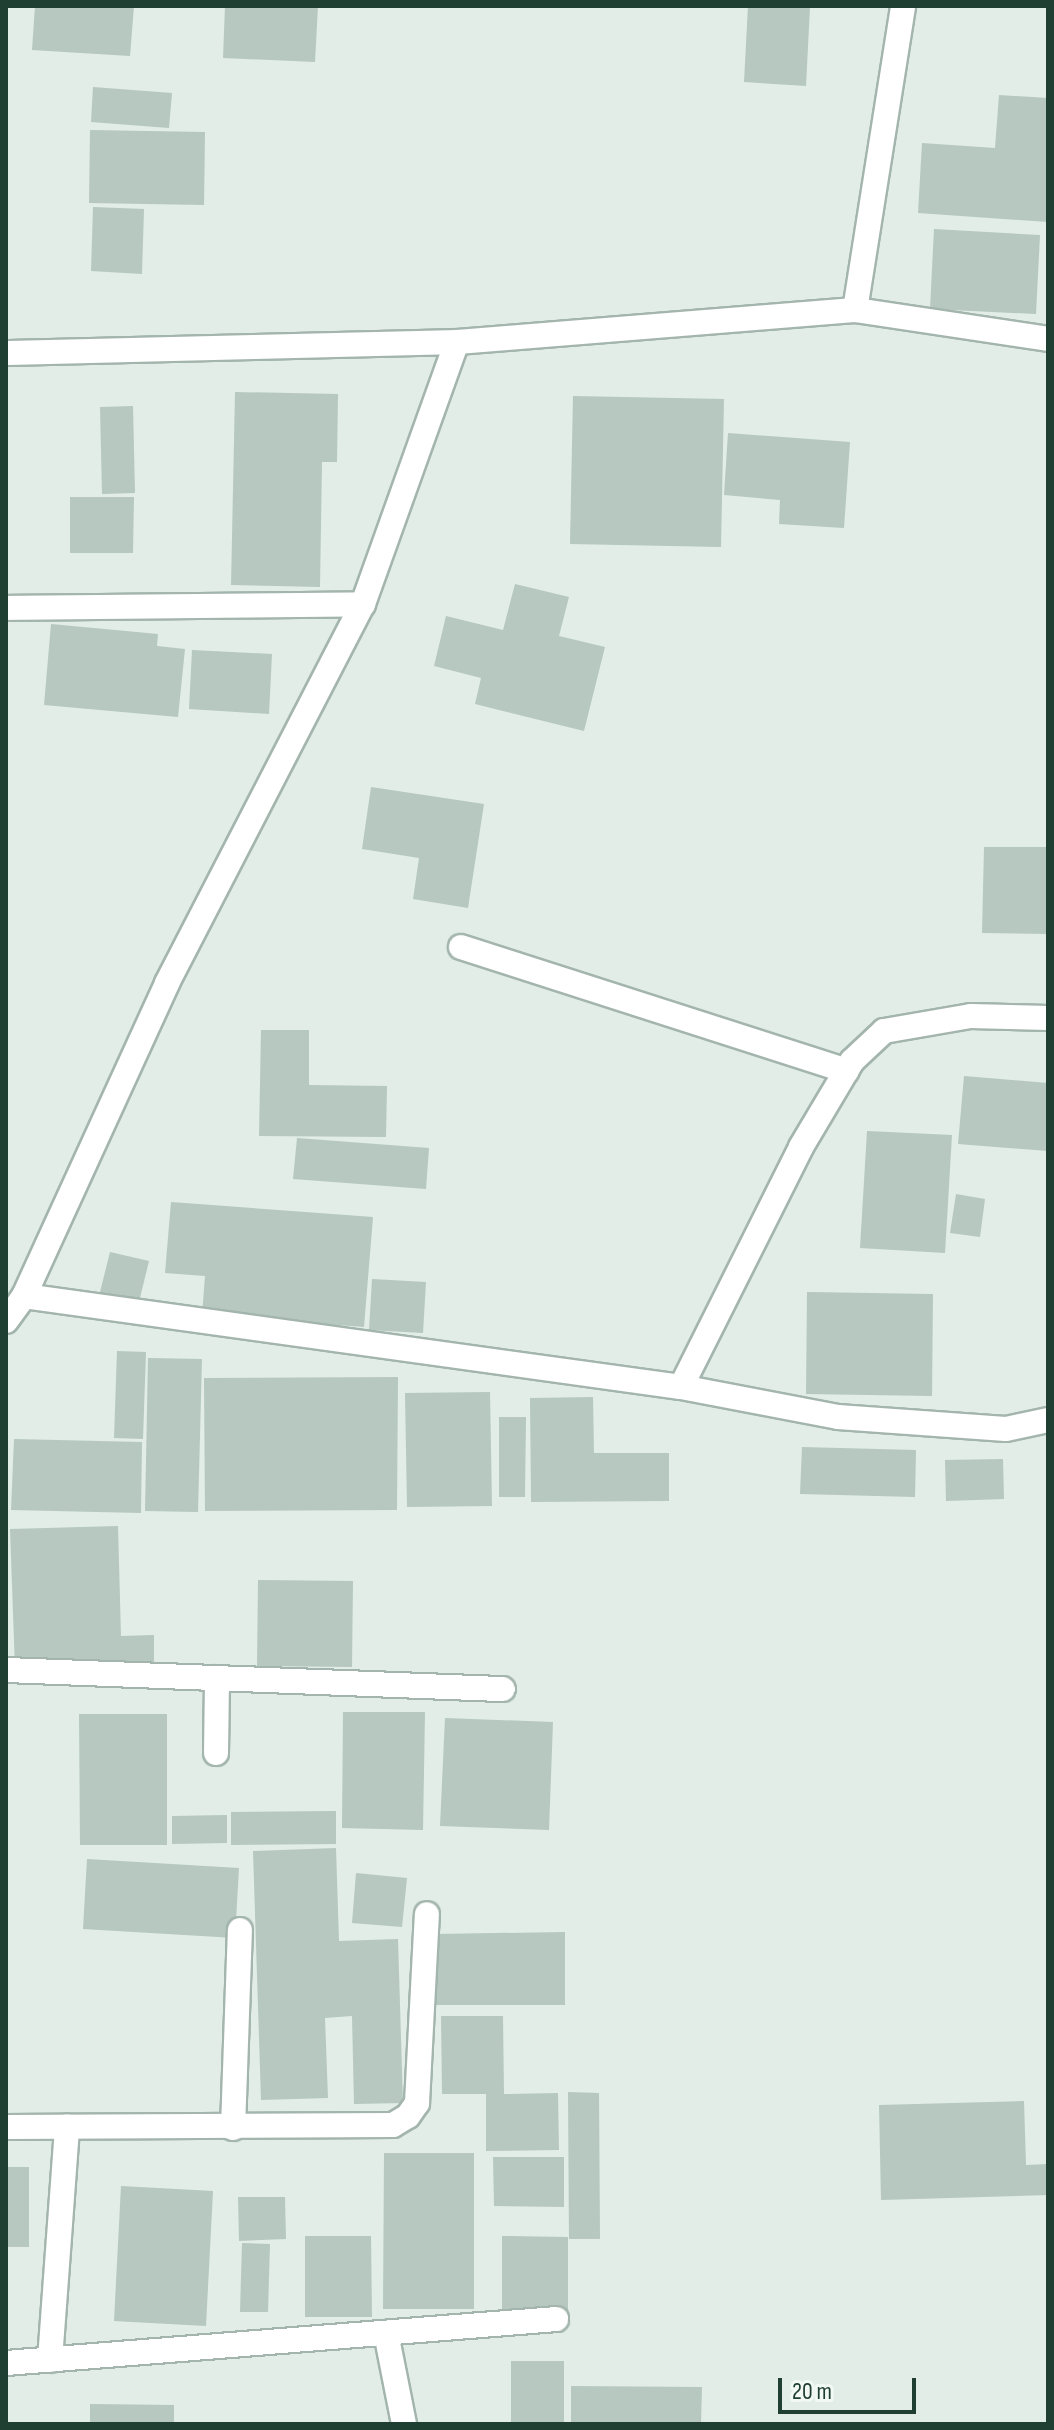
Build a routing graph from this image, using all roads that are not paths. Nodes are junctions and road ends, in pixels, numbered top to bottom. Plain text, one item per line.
1 (903, 6) edge
2 (855, 310) junction
3 (1048, 339) edge
4 (457, 342) junction
5 (6, 353) edge
6 (363, 604) junction
7 (6, 608) edge
8 (461, 947) dead end
9 (1048, 1018) edge
10 (847, 1071) junction
11 (24, 1296) junction
12 (6, 1321) edge
13 (681, 1387) junction
14 (1048, 1420) edge
15 (6, 1670) edge
16 (217, 1678) junction
17 (503, 1689) dead end
18 (216, 1753) dead end
19 (427, 1914) dead end
20 (240, 1930) dead end
21 (6, 2127) edge
22 (67, 2127) junction
23 (233, 2128) junction
24 (556, 2319) dead end
25 (386, 2333) junction
26 (50, 2360) junction
27 (6, 2363) edge
28 (404, 2424) edge

1 - 2 street
2 - 3 street
2 - 4 street
4 - 5 street
4 - 6 street
6 - 7 street
6 - 11 street
8 - 10 street
9 - 10 street
10 - 13 street
11 - 12 street
11 - 13 street
13 - 14 street
15 - 16 street
16 - 17 street
16 - 18 street
19 - 23 street
20 - 23 street
21 - 22 street
22 - 23 street
22 - 26 street
24 - 25 street
25 - 26 street
25 - 28 street
26 - 27 street

